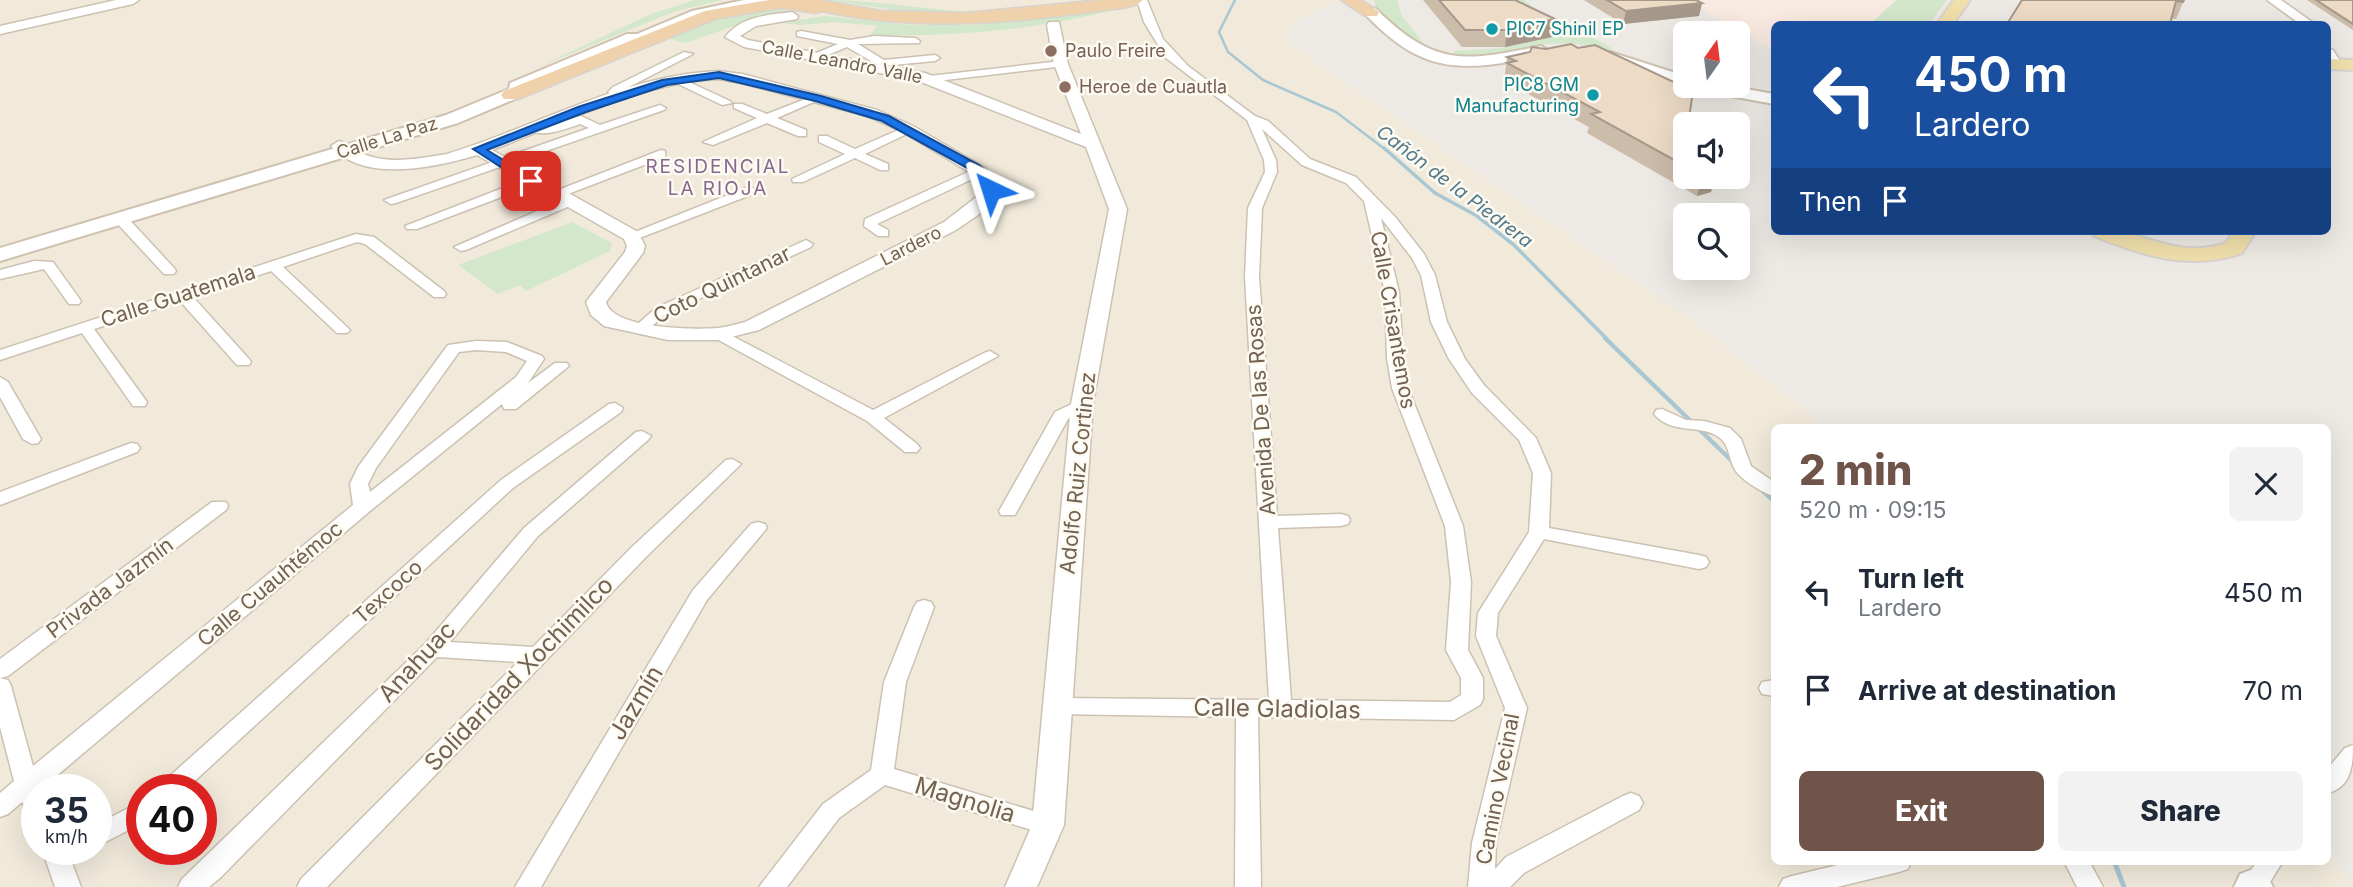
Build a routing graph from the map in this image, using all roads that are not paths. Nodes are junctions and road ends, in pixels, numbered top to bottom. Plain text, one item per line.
1 (133, 0) edge
2 (714, 0) edge
3 (758, 0) edge
4 (766, 0) edge
5 (871, 0) edge
6 (1096, 0) edge
7 (1135, 0) edge
8 (1142, 0) edge
9 (1349, 0) edge
10 (1962, 0) edge
11 (2273, 0) edge
12 (1370, 6) edge
13 (812, 7) edge
14 (1047, 17) junction
15 (1947, 21) edge
16 (2304, 21) edge
17 (0, 30) edge
18 (801, 34) dead end
19 (915, 41) dead end
20 (846, 42) junction
21 (1554, 50) edge
22 (1598, 53) edge
23 (688, 54) dead end
24 (816, 57) junction
25 (935, 58) dead end
26 (2331, 60) edge
27 (881, 62) junction
28 (1061, 64) junction
29 (861, 65) junction
30 (2353, 65) edge
31 (570, 66) junction
32 (1673, 77) edge
33 (929, 79) junction
34 (527, 82) junction
35 (682, 82) junction
36 (622, 91) junction
37 (511, 95) junction
38 (1750, 95) edge
39 (1771, 98) edge
40 (812, 101) junction
41 (660, 108) dead end
42 (768, 118) junction
43 (1251, 118) junction
44 (534, 128) junction
45 (598, 128) junction
46 (802, 133) dead end
47 (903, 133) junction
48 (823, 139) dead end
49 (709, 142) dead end
50 (1091, 144) junction
51 (332, 152) junction
52 (489, 152) junction
53 (661, 154) dead end
54 (855, 154) junction
55 (884, 167) dead end
56 (979, 171) junction
57 (797, 179) dead end
58 (531, 181) junction
59 (748, 191) dead end
60 (561, 198) junction
61 (391, 200) dead end
62 (1370, 202) junction
63 (120, 218) junction
64 (412, 226) dead end
65 (883, 233) dead end
66 (2113, 235) edge
67 (2242, 235) edge
68 (632, 236) junction
69 (806, 244) dead end
70 (0, 246) edge
71 (461, 247) dead end
72 (0, 255) edge
73 (273, 265) junction
74 (169, 271) dead end
75 (1, 274) edge
76 (439, 294) dead end
77 (183, 295) junction
78 (74, 301) dead end
79 (85, 327) junction
80 (640, 329) junction
81 (342, 330) dead end
82 (719, 334) junction
83 (0, 355) edge
84 (990, 356) dead end
85 (243, 362) dead end
86 (561, 366) dead end
87 (0, 382) edge
88 (139, 402) dead end
89 (1082, 404) junction
90 (615, 408) dead end
91 (1662, 414) dead end
92 (873, 417) junction
93 (642, 436) dead end
94 (32, 439) dead end
95 (131, 448) dead end
96 (911, 448) dead end
97 (732, 464) dead end
98 (1771, 488) edge
99 (381, 493) junction
100 (0, 499) edge
101 (219, 506) dead end
102 (363, 507) junction
103 (1007, 511) dead end
104 (1341, 520) dead end
105 (1269, 522) junction
106 (758, 528) dead end
107 (1539, 532) junction
108 (1699, 562) dead end
109 (924, 607) dead end
110 (432, 649) junction
111 (539, 655) junction
112 (0, 670) edge
113 (1472, 678) joint
114 (0, 686) edge
115 (1057, 706) junction
116 (1247, 708) junction
117 (1281, 709) junction
118 (2353, 754) edge
119 (24, 774) edge
120 (40, 774) edge
121 (188, 774) edge
122 (882, 775) junction
123 (2331, 780) edge
124 (21, 790) edge
125 (1631, 803) dead end
126 (0, 807) edge
127 (1048, 825) junction
128 (64, 865) edge
129 (1883, 865) edge
130 (2078, 865) edge
131 (68, 887) edge
132 (191, 887) edge
133 (310, 887) edge
134 (528, 887) edge
135 (772, 887) edge
136 (1021, 887) edge
137 (1248, 887) edge
138 (1481, 887) edge
139 (1494, 887) edge
140 (1792, 887) edge
141 (2090, 887) edge

1 - 17 street
2 - 34 highway
3 - 31 main road, Calle La Paz
4 - 31 main road, Calle La Paz
5 - 14 highway
6 - 14 highway
7 - 13 highway
8 - 43 street, Camino Vecinal
9 - 12 highway
10 - 15 main road
11 - 16 street
12 - 21 main road
13 - 14 highway
13 - 24 street, Calle Leandro Valle
13 - 37 highway
14 - 28 street, Adolfo Ruiz Cortinez
18 - 20 street
19 - 20 street
20 - 24 street
20 - 27 street
22 - 32 main road
23 - 36 street
24 - 29 street, Calle Leandro Valle
25 - 27 street
26 - 30 main road
27 - 29 street
28 - 33 street
28 - 50 street, Adolfo Ruiz Cortinez
29 - 33 street, Calle Leandro Valle
31 - 34 main road, Calle La Paz
31 - 37 main road, Calle La Paz
33 - 50 street, Calle Leandro Valle
34 - 51 main road, Calle La Paz
35 - 36 street
35 - 40 street
35 - 42 street
36 - 44 street
37 - 51 main road, Calle La Paz
38 - 39 main road
40 - 42 street
40 - 47 street
41 - 45 street
42 - 46 street
42 - 49 street
43 - 62 street, Camino Vecinal
43 - 105 street, Avenida De las Rosas
44 - 45 street
44 - 52 street
45 - 52 street
47 - 54 street
47 - 56 street
48 - 54 street
50 - 89 street, Adolfo Ruiz Cortinez
51 - 52 street
51 - 63 main road, Calle La Paz
51 - 70 main road, Calle La Paz
52 - 58 street
52 - 61 street
53 - 60 street
54 - 55 street
54 - 57 street
56 - 65 street
56 - 82 street, Lardero
58 - 60 street
58 - 64 street
59 - 68 street
60 - 68 street
60 - 71 street
62 - 107 street, Camino Vecinal
62 - 113 street, Calle Crisantemos
63 - 72 main road, Calle La Paz
63 - 74 street
66 - 67 main road
68 - 80 street, Lardero
69 - 80 street, Coto Quintanar
73 - 76 street, Calle Guatemala
73 - 77 street, Calle Guatemala
73 - 81 street
75 - 78 street
77 - 79 street, Calle Guatemala
77 - 85 street
79 - 83 street, Calle Guatemala
79 - 88 street
80 - 82 street, Lardero
82 - 92 street
84 - 92 street
86 - 99 street
87 - 94 street
89 - 103 street
89 - 115 street, Adolfo Ruiz Cortinez
90 - 121 street, Texcoco
91 - 98 street
92 - 96 street
93 - 110 street, Anahuac
95 - 100 street
97 - 111 street, Solidaridad Xochimilco
99 - 102 street, Calle Cuauhtémoc
99 - 102 street, Calle Cuauhtémoc
101 - 112 street, Privada Jazmín
102 - 120 street, Calle Cuauhtémoc
104 - 105 street
105 - 117 street, Avenida De las Rosas
106 - 134 street, Jazmín
107 - 108 street
107 - 138 street, Camino Vecinal
109 - 122 street
110 - 111 street
110 - 132 street, Anahuac
111 - 133 street, Solidaridad Xochimilco
113 - 117 street, Calle Gladiolas
114 - 119 street
115 - 116 street, Calle Gladiolas
115 - 127 street, Adolfo Ruiz Cortinez
116 - 117 street, Calle Gladiolas
116 - 137 street
118 - 123 street
122 - 127 street, Magnolia
122 - 135 street
124 - 126 street, Calle Cuauhtémoc
125 - 139 street
127 - 136 street, Adolfo Ruiz Cortinez
128 - 131 street
129 - 140 street
130 - 141 street

